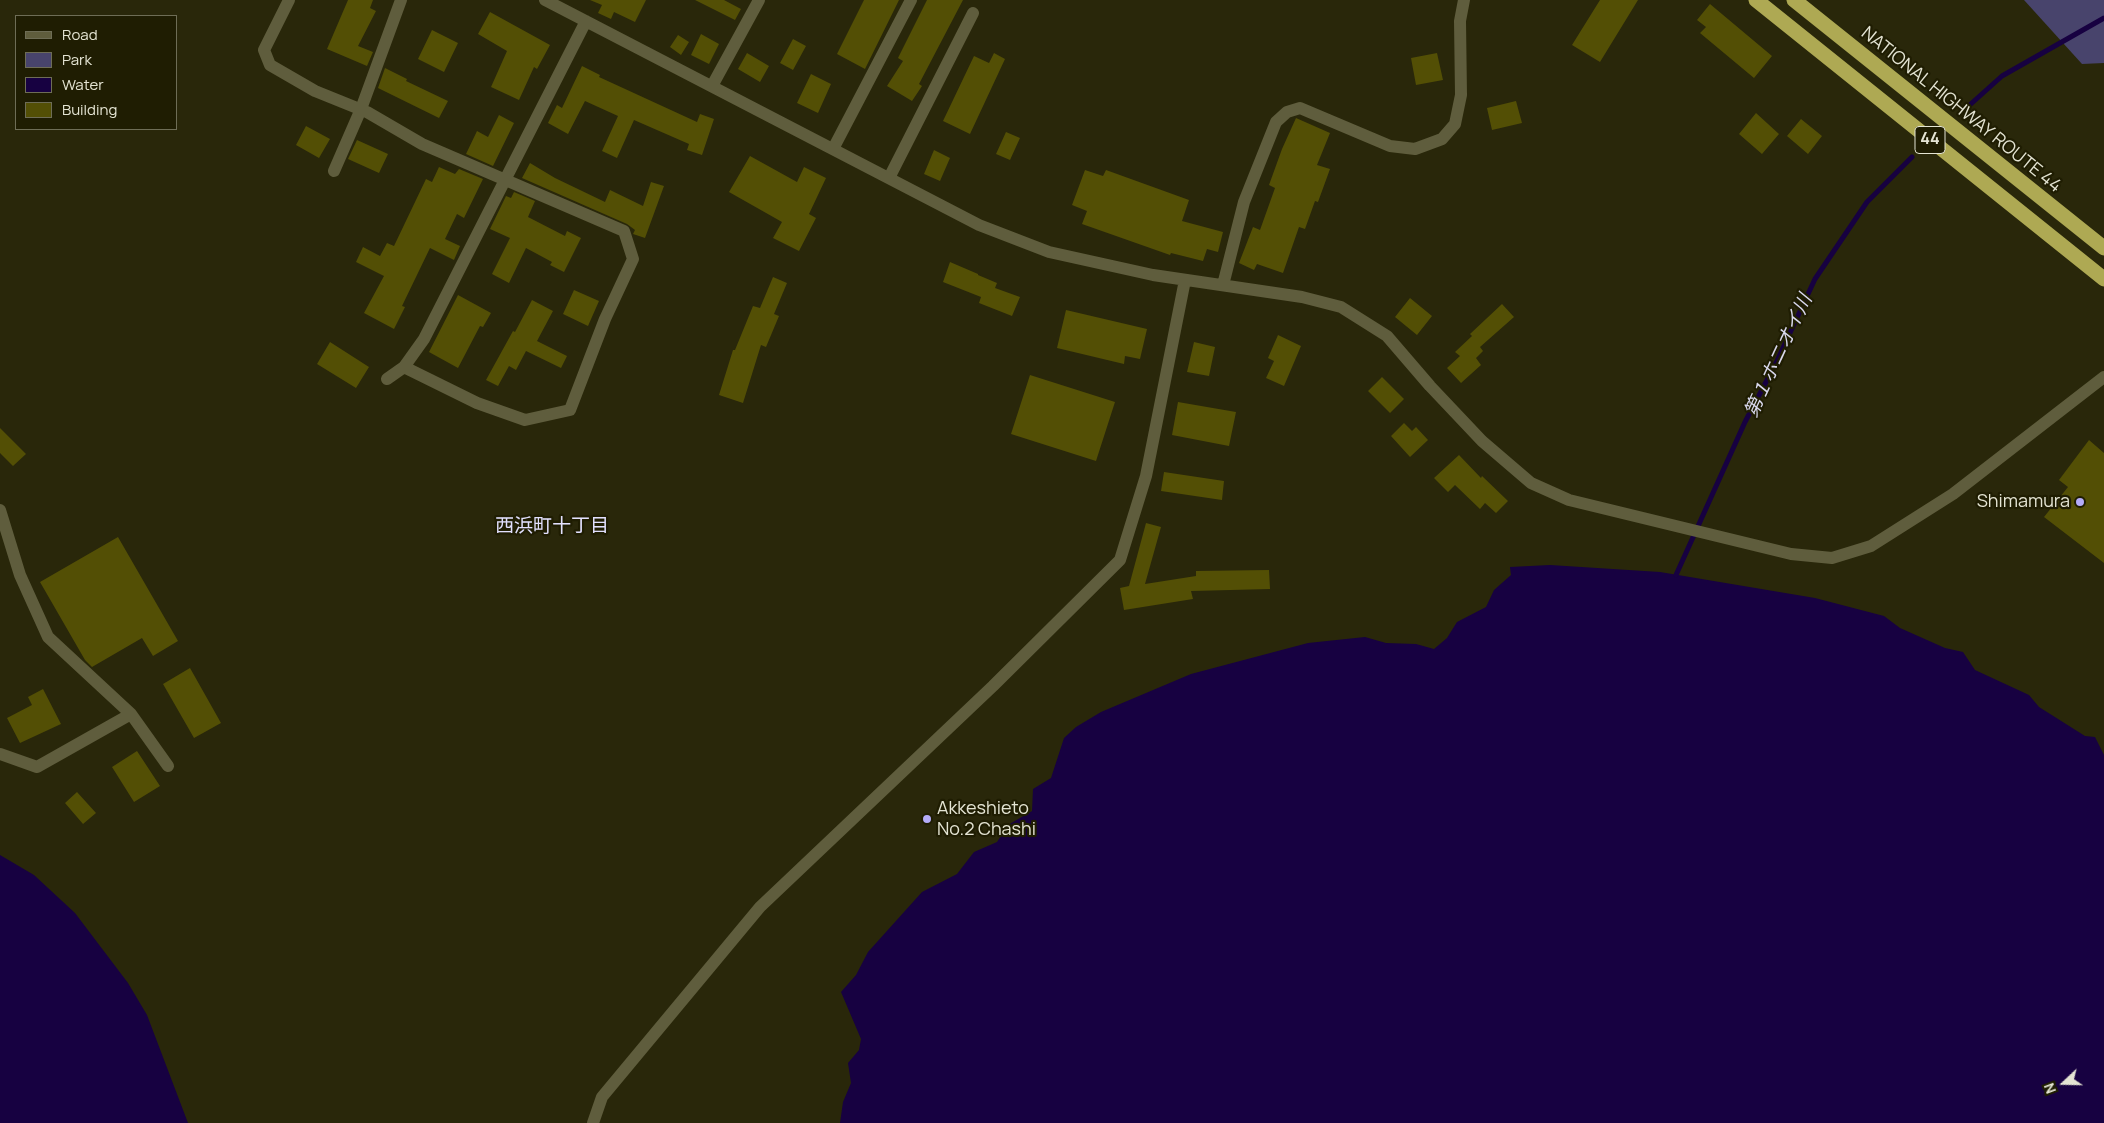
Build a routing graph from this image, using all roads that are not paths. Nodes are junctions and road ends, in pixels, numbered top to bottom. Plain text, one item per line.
1 (289, 0) edge
2 (401, 0) edge
3 (545, 0) edge
4 (759, 0) edge
5 (911, 0) edge
6 (1464, 0) edge
7 (1756, 0) edge
8 (1794, 0) edge
9 (973, 14) dead end
10 (586, 21) junction
11 (712, 86) junction
12 (361, 109) junction
13 (833, 149) junction
14 (334, 172) dead end
15 (889, 178) junction
16 (505, 180) junction
17 (2104, 248) edge
18 (2104, 279) edge
19 (1185, 280) junction
20 (1223, 285) junction
21 (404, 367) junction
22 (2104, 377) edge
23 (387, 379) dead end
24 (0, 510) edge
25 (131, 714) junction
26 (0, 754) edge
27 (168, 766) dead end
28 (593, 1123) edge

1 - 12 street
2 - 12 street
3 - 10 street
4 - 11 street
5 - 13 street
6 - 20 street
7 - 18 highway, 44
8 - 17 highway, NATIONAL HIGHWAY ROUTE 44 / 44
9 - 15 street
10 - 11 street
10 - 16 street
11 - 13 street
12 - 14 street
12 - 16 street
13 - 15 street
15 - 19 street
16 - 21 street
16 - 21 street
19 - 20 street
19 - 28 street
20 - 22 street
21 - 23 street
24 - 25 street
25 - 26 street
25 - 27 street

